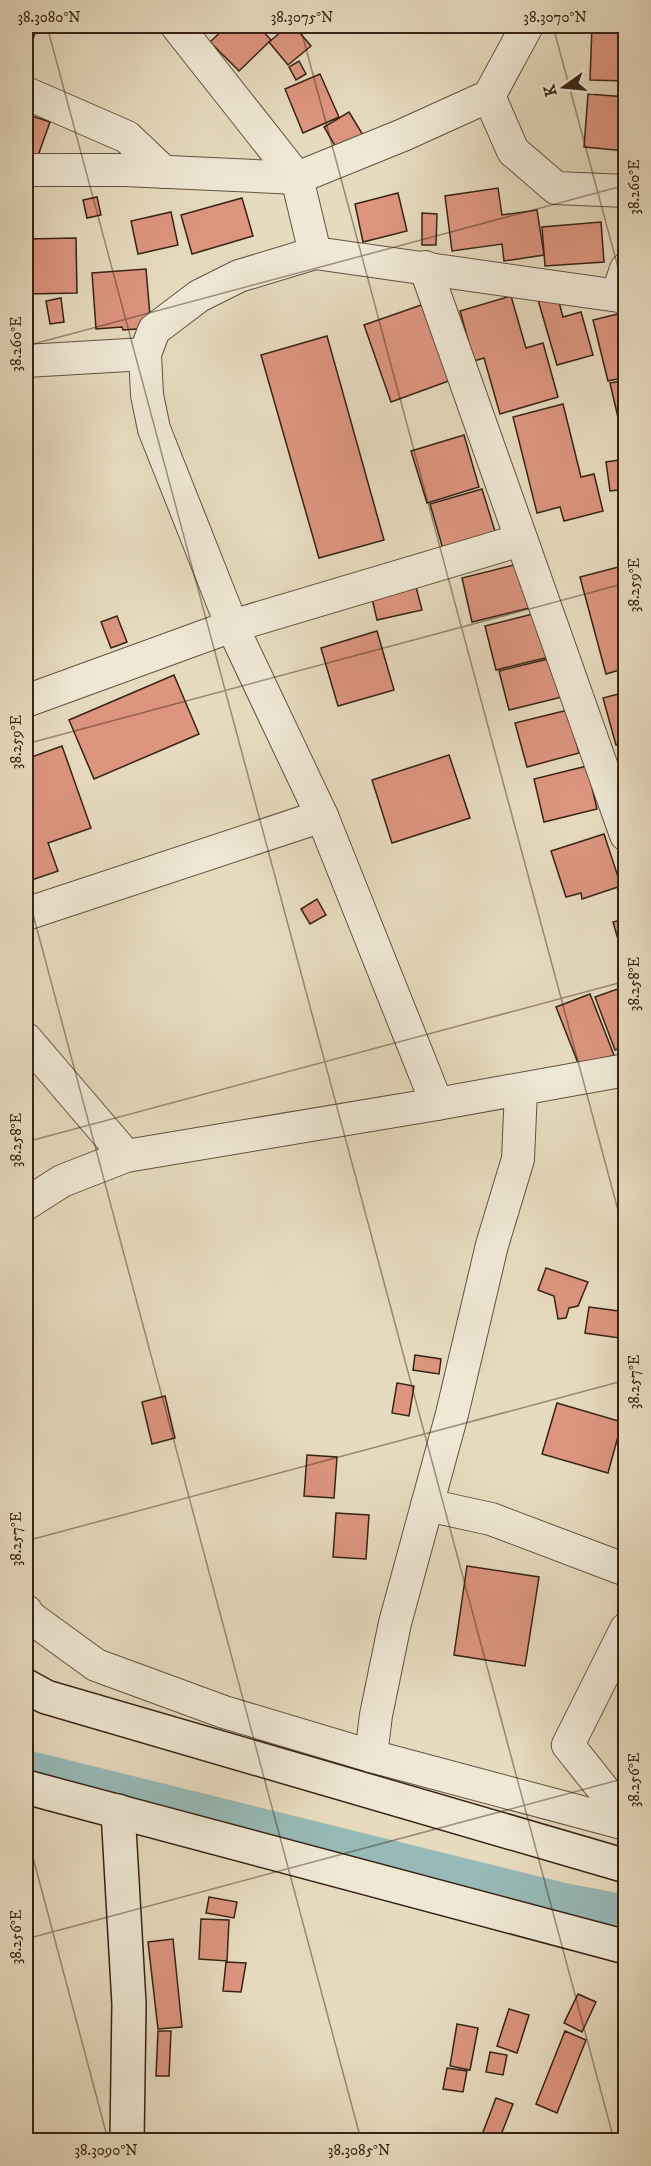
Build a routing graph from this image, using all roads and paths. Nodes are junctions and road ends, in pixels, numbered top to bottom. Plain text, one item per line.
1 (177, 26) edge
2 (526, 26) edge
3 (26, 93) edge
4 (489, 96) junction
5 (26, 170) edge
6 (164, 172) junction
7 (297, 178) junction
8 (626, 191) edge
9 (315, 253) junction
10 (425, 267) junction
11 (623, 287) edge
12 (145, 354) junction
13 (26, 361) edge
14 (521, 540) junction
15 (232, 626) junction
16 (26, 701) edge
17 (322, 816) junction
18 (626, 835) edge
19 (26, 914) edge
20 (26, 1039) edge
21 (626, 1070) edge
22 (522, 1090) junction
23 (437, 1104) junction
24 (126, 1156) junction
25 (26, 1204) edge
26 (427, 1505) junction
27 (626, 1570) edge
28 (26, 1611) edge
29 (626, 1629) edge
30 (26, 1686) edge
31 (371, 1756) junction
32 (26, 1787) edge
33 (118, 1811) junction
34 (626, 1818) edge
35 (626, 1824) edge
36 (626, 1866) edge
37 (626, 1947) edge
38 (127, 2140) edge

1 - 7 street
2 - 4 street
3 - 6 street
4 - 7 street
4 - 8 street
5 - 6 street
6 - 7 street
7 - 9 street
9 - 10 street
9 - 12 street
10 - 11 street
10 - 14 street
12 - 13 street
12 - 15 street
14 - 15 street
14 - 18 street
15 - 16 street
15 - 17 street
17 - 19 street
17 - 23 street
20 - 24 street
21 - 22 street
22 - 23 street
22 - 26 street
23 - 24 street
24 - 25 street
26 - 27 street
26 - 31 street
28 - 31 street
29 - 34 street
30 - 36 main road
31 - 35 street
32 - 33 main road
33 - 37 main road
33 - 38 main road

